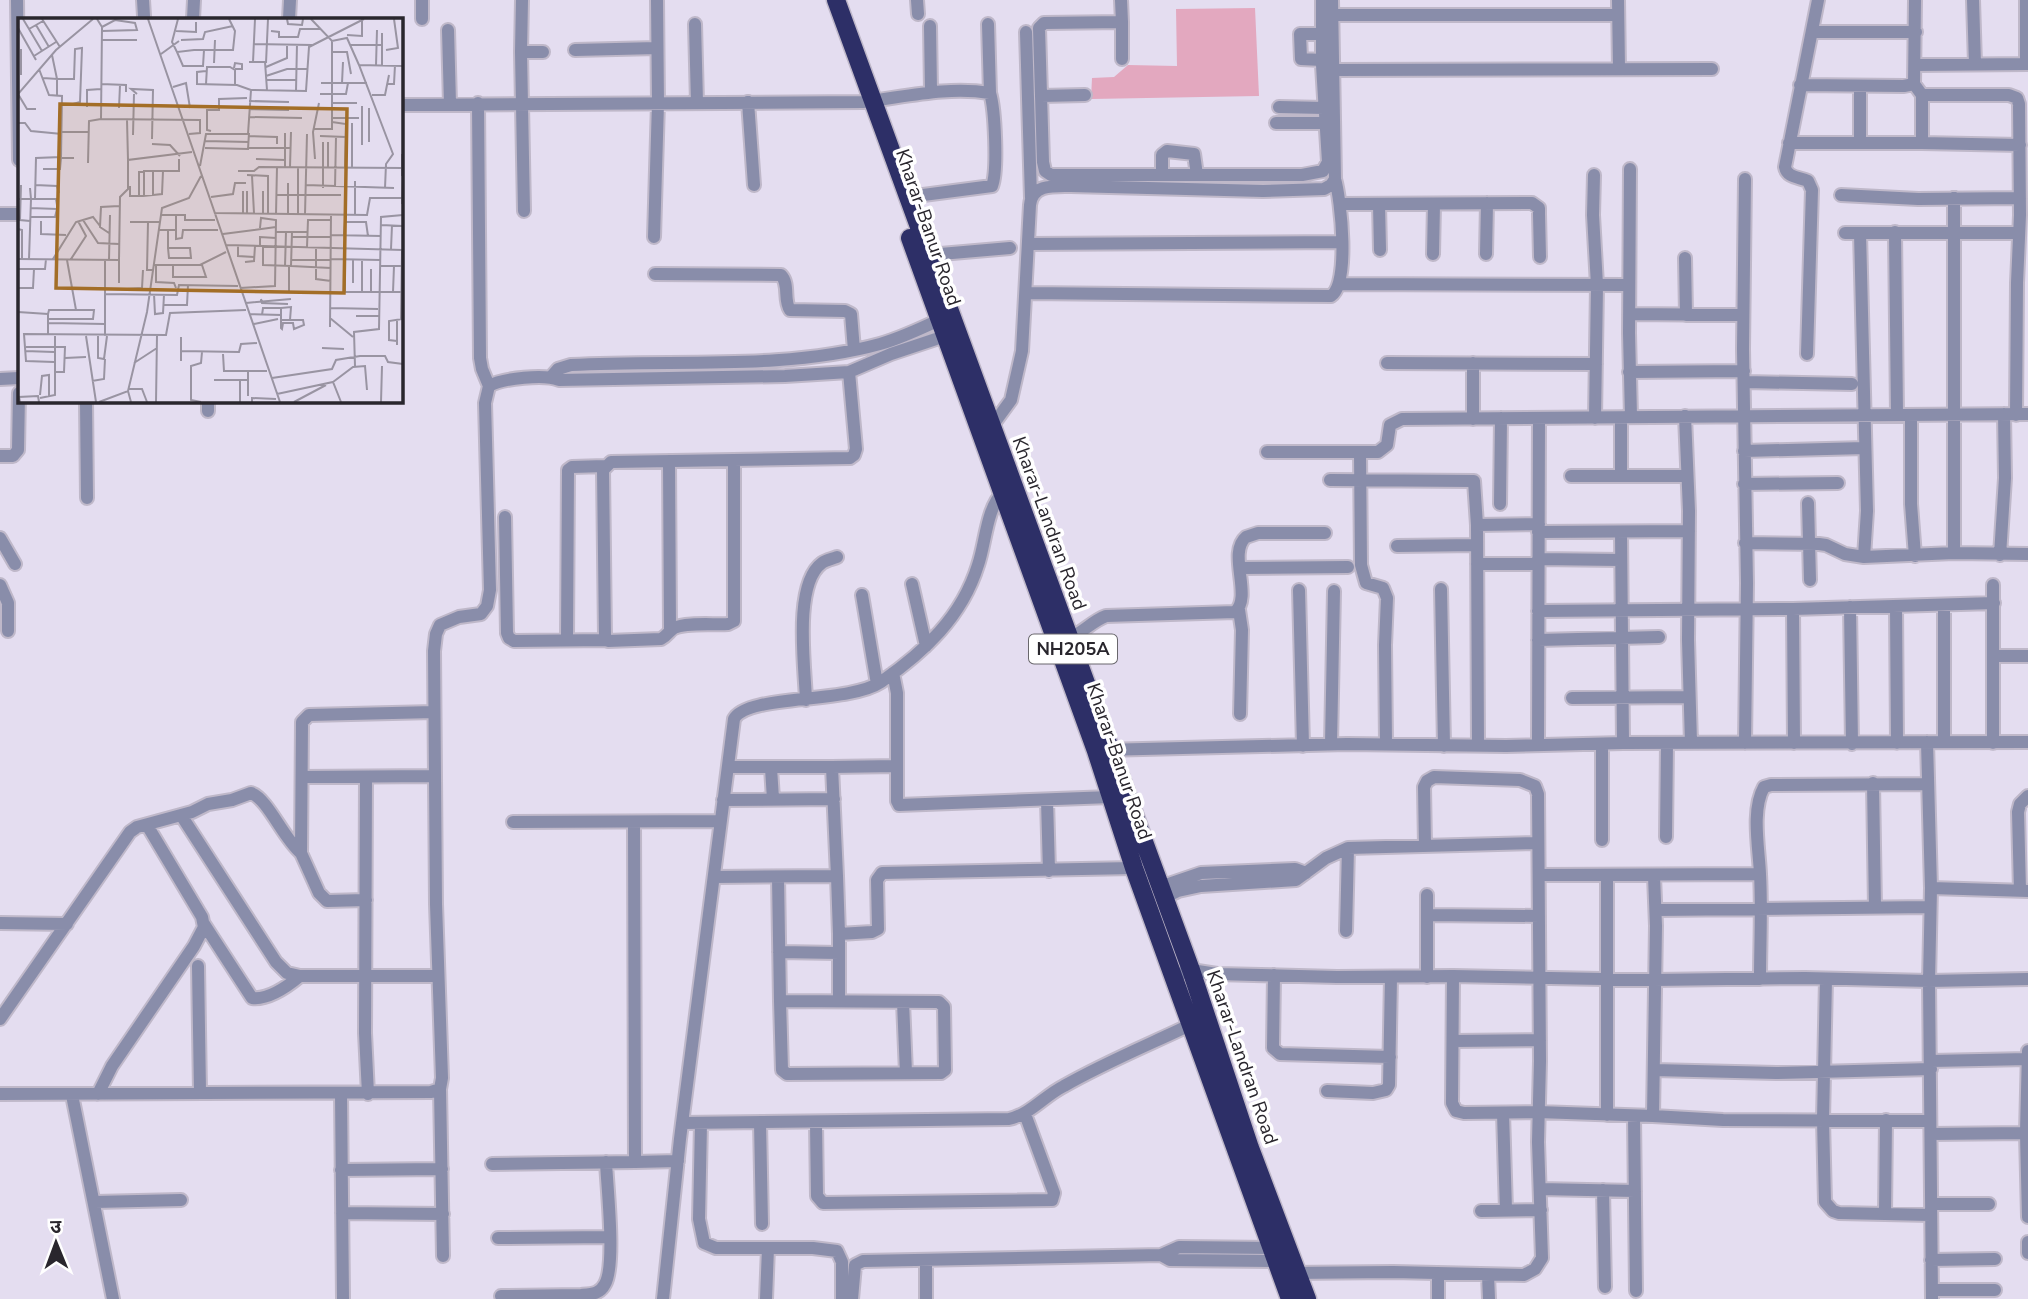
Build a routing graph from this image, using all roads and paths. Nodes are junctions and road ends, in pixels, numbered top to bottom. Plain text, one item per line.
1 (17, 0) edge
2 (143, 0) edge
3 (194, 0) edge
4 (290, 0) edge
5 (422, 0) edge
6 (522, 0) edge
7 (657, 0) edge
8 (825, 0) edge
9 (836, 0) edge
10 (917, 0) edge
11 (1122, 0) edge
12 (1322, 0) edge
13 (1332, 0) edge
14 (1618, 0) edge
15 (1818, 0) edge
16 (1915, 0) edge
17 (1973, 0) edge
18 (2026, 0) edge
19 (918, 14) dead end
20 (1332, 15) junction
21 (1618, 15) junction
22 (144, 16) dead end
23 (193, 18) edge
24 (289, 18) edge
25 (422, 19) dead end
26 (1122, 22) junction
27 (695, 24) dead end
28 (988, 24) dead end
29 (930, 26) dead end
30 (448, 30) dead end
31 (1026, 32) dead end
32 (1812, 32) junction
33 (1916, 32) junction
34 (1322, 34) junction
35 (657, 48) junction
36 (575, 50) dead end
37 (521, 52) junction
38 (543, 52) dead end
39 (1122, 59) dead end
40 (1322, 60) junction
41 (1975, 64) junction
42 (2027, 64) edge
43 (1916, 65) junction
44 (1619, 68) junction
45 (1712, 69) dead end
46 (1334, 70) junction
47 (18, 80) edge
48 (1800, 86) junction
49 (1860, 86) junction
50 (1918, 89) junction
51 (931, 92) junction
52 (990, 93) junction
53 (1085, 95) dead end
54 (1041, 96) junction
55 (868, 101) junction
56 (748, 102) junction
57 (478, 103) junction
58 (658, 103) junction
59 (697, 103) junction
60 (450, 104) junction
61 (523, 104) junction
62 (402, 105) edge
63 (1279, 107) dead end
64 (1324, 108) junction
65 (1276, 123) dead end
66 (1325, 123) junction
67 (1860, 143) junction
68 (1922, 143) junction
69 (1789, 144) junction
70 (2020, 145) junction
71 (1630, 169) dead end
72 (1162, 175) junction
73 (1197, 175) junction
74 (1594, 175) dead end
75 (1335, 179) junction
76 (1745, 179) dead end
77 (754, 185) dead end
78 (1841, 195) dead end
79 (908, 197) junction
80 (1031, 198) junction
81 (1954, 198) junction
82 (2020, 198) junction
83 (1341, 204) junction
84 (1379, 204) junction
85 (1434, 204) junction
86 (1487, 204) junction
87 (524, 211) dead end
88 (0, 214) edge
89 (18, 214) edge
90 (1895, 232) junction
91 (1954, 232) junction
92 (1845, 233) dead end
93 (1860, 233) junction
94 (2019, 233) junction
95 (654, 237) dead end
96 (1341, 242) junction
97 (1030, 244) junction
98 (1010, 248) dead end
99 (1380, 250) dead end
100 (1433, 254) dead end
101 (1486, 254) dead end
102 (929, 256) junction
103 (1540, 257) dead end
104 (1685, 258) dead end
105 (655, 274) dead end
106 (1340, 284) junction
107 (1597, 285) junction
108 (1629, 285) junction
109 (1027, 293) junction
110 (1629, 314) junction
111 (1686, 315) junction
112 (1743, 315) junction
113 (950, 338) junction
114 (854, 350) junction
115 (1807, 354) dead end
116 (1387, 363) dead end
117 (1473, 363) junction
118 (1596, 364) junction
119 (849, 372) junction
120 (1629, 372) junction
121 (1745, 376) junction
122 (551, 377) junction
123 (18, 378) edge
124 (0, 379) edge
125 (1852, 384) dead end
126 (489, 386) junction
127 (19, 402) edge
128 (86, 402) edge
129 (1897, 414) junction
130 (1955, 414) junction
131 (2016, 414) edge
132 (1863, 415) junction
133 (1911, 415) junction
134 (1685, 416) junction
135 (1626, 417) junction
136 (1746, 417) junction
137 (1501, 418) junction
138 (1595, 418) junction
139 (1473, 419) junction
140 (1539, 419) junction
141 (992, 426) junction
142 (1865, 448) junction
143 (1744, 451) junction
144 (1267, 452) dead end
145 (1360, 452) junction
146 (0, 456) edge
147 (669, 461) junction
148 (734, 461) junction
149 (605, 466) junction
150 (1571, 476) dead end
151 (1621, 476) junction
152 (1686, 476) junction
153 (1330, 480) dead end
154 (1361, 480) junction
155 (1838, 483) dead end
156 (1744, 484) junction
157 (1008, 489) junction
158 (87, 498) dead end
159 (1808, 503) dead end
160 (1500, 504) dead end
161 (505, 517) dead end
162 (1477, 525) junction
163 (1539, 528) junction
164 (1689, 531) junction
165 (1621, 532) junction
166 (1325, 533) dead end
167 (0, 538) edge
168 (1745, 543) junction
169 (1809, 543) junction
170 (1477, 544) junction
171 (1397, 546) dead end
172 (1954, 554) junction
173 (2028, 554) edge
174 (1915, 555) junction
175 (2000, 555) junction
176 (837, 557) dead end
177 (1864, 557) junction
178 (1621, 560) junction
179 (1538, 561) junction
180 (15, 564) dead end
181 (1477, 564) junction
182 (1348, 567) dead end
183 (1240, 569) junction
184 (1810, 580) dead end
185 (912, 584) dead end
186 (0, 585) edge
187 (1993, 585) dead end
188 (1441, 589) dead end
189 (1299, 590) dead end
190 (1334, 591) dead end
191 (862, 595) dead end
192 (1994, 603) junction
193 (1944, 605) junction
194 (1896, 606) junction
195 (1850, 607) junction
196 (1747, 608) junction
197 (1621, 609) junction
198 (1793, 609) junction
199 (1239, 610) junction
200 (1688, 610) junction
201 (1538, 611) junction
202 (670, 630) junction
203 (8, 631) dead end
204 (1659, 637) dead end
205 (1069, 638) junction
206 (1622, 638) junction
207 (567, 640) junction
208 (607, 640) junction
209 (1538, 640) junction
210 (926, 646) junction
211 (1995, 656) junction
212 (2028, 656) edge
213 (893, 673) junction
214 (877, 684) junction
215 (1622, 697) junction
216 (1688, 697) junction
217 (1572, 698) dead end
218 (806, 700) junction
219 (434, 712) junction
220 (1240, 714) dead end
221 (1927, 742) junction
222 (1944, 742) junction
223 (1623, 743) junction
224 (1667, 743) junction
225 (1691, 743) junction
226 (1745, 743) junction
227 (1794, 743) junction
228 (1897, 743) junction
229 (1993, 743) junction
230 (2028, 743) edge
231 (1331, 744) junction
232 (1386, 744) junction
233 (1602, 744) junction
234 (1852, 744) junction
235 (1538, 745) junction
236 (1303, 746) junction
237 (1444, 746) junction
238 (1478, 746) junction
239 (1102, 750) junction
240 (897, 766) junction
241 (728, 767) junction
242 (771, 768) junction
243 (832, 768) junction
244 (366, 776) junction
245 (435, 776) junction
246 (302, 777) junction
247 (1873, 783) junction
248 (1928, 783) junction
249 (2028, 796) edge
250 (1111, 797) junction
251 (773, 799) junction
252 (834, 799) junction
253 (723, 800) junction
254 (1047, 800) junction
255 (181, 815) junction
256 (720, 821) junction
257 (513, 822) dead end
258 (634, 822) junction
259 (147, 825) junction
260 (1667, 837) dead end
261 (1602, 840) dead end
262 (1538, 844) junction
263 (1425, 846) junction
264 (1348, 848) junction
265 (301, 853) junction
266 (1134, 868) junction
267 (1049, 871) junction
268 (1760, 874) junction
269 (1539, 875) junction
270 (837, 876) junction
271 (1607, 876) junction
272 (1654, 876) junction
273 (713, 877) junction
274 (778, 877) junction
275 (1931, 888) junction
276 (2024, 891) edge
277 (1162, 893) junction
278 (1427, 895) dead end
279 (366, 900) junction
280 (1930, 907) junction
281 (1875, 908) junction
282 (1760, 909) junction
283 (1656, 910) junction
284 (1427, 915) junction
285 (1539, 916) junction
286 (0, 923) edge
287 (67, 923) junction
288 (204, 924) junction
289 (1346, 931) dead end
290 (839, 934) junction
291 (779, 953) junction
292 (839, 953) junction
293 (198, 966) dead end
294 (1183, 973) junction
295 (1274, 975) junction
296 (300, 976) junction
297 (438, 976) junction
298 (1453, 976) junction
299 (366, 977) junction
300 (1391, 977) junction
301 (1427, 977) junction
302 (1539, 977) junction
303 (1608, 978) junction
304 (1760, 978) junction
305 (1826, 979) junction
306 (2028, 979) edge
307 (1654, 980) junction
308 (1929, 981) junction
309 (780, 1001) junction
310 (839, 1002) junction
311 (903, 1002) junction
312 (0, 1020) edge
313 (1190, 1025) junction
314 (1540, 1040) junction
315 (1453, 1041) junction
316 (2028, 1051) edge
317 (1390, 1056) junction
318 (2028, 1059) edge
319 (1931, 1065) junction
320 (1654, 1070) junction
321 (906, 1073) junction
322 (1825, 1073) junction
323 (440, 1089) junction
324 (1327, 1091) dead end
325 (200, 1092) junction
326 (341, 1093) junction
327 (0, 1094) edge
328 (98, 1094) junction
329 (368, 1094) junction
330 (72, 1095) junction
331 (1538, 1112) junction
332 (1503, 1113) junction
333 (1025, 1114) junction
334 (1607, 1115) junction
335 (1634, 1116) junction
336 (1653, 1116) junction
337 (1823, 1120) junction
338 (1886, 1120) junction
339 (760, 1122) junction
340 (816, 1122) junction
341 (682, 1123) junction
342 (701, 1123) junction
343 (1931, 1127) junction
344 (2026, 1133) junction
345 (678, 1161) junction
346 (606, 1162) junction
347 (635, 1162) junction
348 (492, 1164) dead end
349 (442, 1169) junction
350 (341, 1170) junction
351 (1540, 1189) junction
352 (1603, 1190) junction
353 (1635, 1191) junction
354 (181, 1200) dead end
355 (95, 1202) junction
356 (1989, 1204) dead end
357 (1506, 1210) junction
358 (1541, 1210) junction
359 (1931, 1210) junction
360 (1480, 1211) dead end
361 (342, 1213) junction
362 (443, 1214) junction
363 (1885, 1214) junction
364 (2028, 1217) edge
365 (762, 1224) dead end
366 (609, 1237) junction
367 (498, 1238) dead end
368 (2028, 1242) edge
369 (768, 1248) junction
370 (2028, 1252) edge
371 (443, 1256) dead end
372 (1996, 1259) dead end
373 (926, 1260) junction
374 (1931, 1260) junction
375 (1282, 1264) junction
376 (1437, 1273) junction
377 (1488, 1275) junction
378 (1605, 1287) dead end
379 (1995, 1290) dead end
380 (1636, 1291) dead end
381 (1932, 1295) edge
382 (501, 1296) dead end
383 (113, 1299) edge
384 (343, 1299) edge
385 (663, 1299) edge
386 (766, 1299) edge
387 (842, 1299) edge
388 (852, 1299) edge
389 (926, 1299) edge
390 (1290, 1299) edge
391 (1307, 1299) edge
392 (1438, 1299) edge
393 (1489, 1299) edge

1 - 47 street
2 - 22 street
3 - 23 street
4 - 24 street
5 - 25 street
6 - 37 street
7 - 35 street
8 - 55 highway, Kharar-Banur Road / NH205A
9 - 55 highway, Kharar-Landran Road / NH205A
10 - 19 street
11 - 26 street
12 - 34 street
13 - 20 street
14 - 21 street
15 - 32 street
16 - 33 street
17 - 41 street
18 - 42 street
20 - 21 street
20 - 46 street
21 - 44 street
26 - 39 street
26 - 54 street
27 - 59 street
28 - 52 street
29 - 51 street
30 - 60 street
31 - 80 street
32 - 33 street
32 - 48 street
33 - 43 street
34 - 40 street
34 - 40 street
35 - 36 street
35 - 58 street
37 - 38 street
37 - 61 street
40 - 64 street
41 - 42 street
41 - 43 street
43 - 50 street
44 - 45 street
44 - 46 street
46 - 75 street
48 - 49 street
48 - 69 street
49 - 50 street
49 - 67 street
50 - 68 street
50 - 70 street
51 - 52 street
51 - 55 street
52 - 79 street
53 - 54 street
54 - 72 street
55 - 56 street
55 - 79 highway, Kharar-Landran Road / NH205A
55 - 113 highway, Kharar-Banur Road / NH205A
56 - 59 street
56 - 77 street
57 - 60 street
57 - 61 street
57 - 126 street
58 - 59 street
58 - 61 street
58 - 95 street
60 - 62 street
61 - 87 street
63 - 64 street
64 - 66 street
65 - 66 street
66 - 73 street
67 - 68 street
67 - 69 street
68 - 70 street
69 - 115 street
70 - 82 street
71 - 108 street
72 - 73 street
72 - 73 street
74 - 107 street
75 - 80 street
75 - 83 street
76 - 112 street
78 - 81 street
79 - 102 highway, Kharar-Landran Road / NH205A
80 - 97 street
81 - 82 street
81 - 91 street
82 - 94 street
83 - 84 street
83 - 96 street
84 - 85 street
84 - 99 street
85 - 86 street
85 - 100 street
86 - 101 street
86 - 103 street
88 - 89 street
90 - 91 street
90 - 93 street
90 - 129 street
91 - 94 street
91 - 130 street
92 - 93 street
93 - 132 street
94 - 131 street
96 - 97 street
96 - 106 street
97 - 109 street
98 - 102 street
102 - 113 highway, Kharar-Landran Road / NH205A
104 - 111 street
105 - 114 street
106 - 107 street
106 - 109 street
107 - 108 street
107 - 118 street
108 - 110 street
109 - 141 street
110 - 111 street
110 - 120 street
111 - 112 street
112 - 121 street
113 - 114 street
113 - 119 street
113 - 141 highway, Kharar-Landran Road / NH205A
113 - 157 highway, Kharar-Banur Road / NH205A
114 - 122 street
116 - 117 street
117 - 118 street
117 - 139 street
118 - 138 street
119 - 122 street
119 - 148 street
120 - 121 street
120 - 135 street
121 - 125 street
121 - 136 street
122 - 126 street
123 - 124 street
126 - 219 street
127 - 146 street
128 - 158 street
129 - 132 street
129 - 133 street
130 - 131 street
130 - 133 street
130 - 172 street
131 - 175 street
132 - 136 street
132 - 142 street
133 - 174 street
134 - 135 street
134 - 136 street
134 - 152 street
135 - 138 street
135 - 151 street
136 - 143 street
137 - 139 street
137 - 140 street
137 - 160 street
138 - 140 street
139 - 145 street
140 - 163 street
141 - 157 highway, Kharar-Landran Road / NH205A
142 - 143 street
142 - 177 street
143 - 156 street
144 - 145 street
145 - 154 street
147 - 148 street
147 - 149 street
147 - 202 street
148 - 202 street
149 - 207 street
149 - 208 street
150 - 151 street
151 - 152 street
152 - 164 street
153 - 154 street
154 - 162 street
154 - 232 street
155 - 156 street
156 - 168 street
157 - 205 highway, Kharar-Landran Road / NH205A
157 - 210 street
157 - 239 highway, Kharar-Banur Road / NH205A
159 - 169 street
161 - 207 street
162 - 163 street
162 - 170 street
163 - 165 street
163 - 179 street
164 - 165 street
164 - 200 street
165 - 178 street
166 - 183 street
167 - 180 street
168 - 169 street
168 - 196 street
169 - 177 street
169 - 184 street
170 - 171 street
170 - 181 street
172 - 174 street
172 - 175 street
173 - 175 street
174 - 177 street
176 - 218 street
178 - 179 street
178 - 197 street
179 - 181 street
179 - 201 street
181 - 238 street
182 - 183 street
183 - 199 street
185 - 210 street
186 - 203 street
187 - 192 street
188 - 237 street
189 - 236 street
190 - 231 street
191 - 214 street
192 - 193 street
192 - 211 street
193 - 194 street
193 - 222 street
194 - 195 street
194 - 228 street
195 - 198 street
195 - 234 street
196 - 198 street
196 - 200 street
196 - 226 street
197 - 200 street
197 - 201 street
197 - 206 street
198 - 227 street
199 - 205 street
199 - 220 street
200 - 216 street
201 - 209 street
202 - 208 street
204 - 206 street
205 - 239 highway, Kharar-Landran Road / NH205A
206 - 209 street
206 - 215 street
207 - 208 street
209 - 235 street
210 - 213 street
211 - 212 street
211 - 229 street
213 - 214 street
213 - 240 street
214 - 218 street
215 - 216 street
215 - 217 street
215 - 223 street
216 - 225 street
218 - 241 street
219 - 245 street
219 - 246 street
221 - 222 street
221 - 228 street
221 - 248 street
222 - 229 street
223 - 224 street
223 - 233 street
224 - 225 street
224 - 260 street
225 - 226 street
226 - 227 street
227 - 234 street
228 - 234 street
229 - 230 street
231 - 232 street
231 - 236 street
232 - 237 street
233 - 235 street
233 - 261 street
235 - 238 street
236 - 239 street
237 - 238 street
239 - 250 highway, Kharar-Banur Road / NH205A
239 - 277 highway, Kharar-Landran Road / NH205A
240 - 243 street
240 - 254 street
241 - 242 street
241 - 253 street
242 - 243 street
242 - 251 street
243 - 252 street
244 - 245 street
244 - 246 street
244 - 279 street
245 - 297 street
246 - 265 street
247 - 248 street
247 - 268 street
247 - 281 street
248 - 275 street
249 - 276 street
250 - 254 street
250 - 266 highway, Kharar-Banur Road / NH205A
251 - 252 street
251 - 253 street
252 - 270 street
253 - 256 street
254 - 267 street
255 - 259 street
255 - 265 street
255 - 296 street
256 - 258 street
256 - 273 street
257 - 258 street
258 - 347 street
259 - 287 street
259 - 288 street
262 - 263 street
262 - 263 street
262 - 269 street
263 - 264 street
264 - 277 street
264 - 289 street
265 - 279 street
266 - 267 street
266 - 294 highway, Kharar-Banur Road / NH205A
267 - 290 street
268 - 272 street
268 - 282 street
269 - 271 street
269 - 285 street
270 - 274 street
270 - 290 street
271 - 272 street
271 - 303 street
272 - 283 street
273 - 274 street
273 - 341 street
274 - 291 street
275 - 276 street
275 - 280 street
277 - 294 highway, Kharar-Landran Road / NH205A
278 - 284 street
279 - 299 street
280 - 281 street
280 - 308 street
281 - 282 street
282 - 283 street
282 - 304 street
283 - 307 street
284 - 285 street
284 - 301 street
285 - 302 street
286 - 287 street
287 - 312 street
288 - 296 street
288 - 328 street
290 - 292 street
291 - 292 street
291 - 309 street
292 - 310 street
293 - 325 street
294 - 295 street
294 - 313 highway, Kharar-Banur Road / NH205A
294 - 375 highway, Kharar-Landran Road / NH205A
295 - 300 street
295 - 317 street
296 - 299 street
297 - 299 street
297 - 323 street
298 - 301 street
298 - 302 street
298 - 315 street
299 - 329 street
300 - 301 street
300 - 317 street
302 - 303 street
302 - 314 street
303 - 307 street
303 - 334 street
304 - 305 street
304 - 307 street
305 - 308 street
305 - 322 street
306 - 308 street
307 - 320 street
308 - 319 street
309 - 310 street
309 - 321 street
310 - 311 street
311 - 321 street
311 - 321 street
313 - 333 street
313 - 375 highway, Kharar-Banur Road / NH205A
314 - 315 street
314 - 331 street
315 - 332 street
316 - 318 street
317 - 324 street
318 - 319 street
318 - 344 street
319 - 322 street
319 - 343 street
320 - 322 street
320 - 336 street
322 - 337 street
323 - 329 street
323 - 349 street
325 - 326 street
325 - 328 street
326 - 329 street
326 - 350 street
327 - 330 street
328 - 330 street
330 - 355 street
331 - 332 street
331 - 334 street
331 - 351 street
332 - 357 street
333 - 340 street
333 - 340 street
334 - 335 street
335 - 336 street
335 - 353 street
336 - 337 street
337 - 338 street
337 - 363 street
338 - 343 street
338 - 363 street
339 - 340 street
339 - 342 street
339 - 365 street
341 - 342 street
341 - 345 street
342 - 369 street
343 - 344 street
343 - 359 street
344 - 364 street
345 - 347 street
345 - 385 street
346 - 347 street
346 - 348 street
346 - 366 street
349 - 350 street
349 - 362 street
350 - 361 street
351 - 352 street
351 - 358 street
352 - 353 street
352 - 378 street
353 - 380 street
354 - 355 street
355 - 383 street
356 - 359 street
357 - 358 street
357 - 360 street
358 - 377 street
359 - 363 street
359 - 374 street
361 - 362 street
361 - 384 street
362 - 371 street
366 - 367 street
366 - 382 street
368 - 370 street
369 - 386 street
369 - 387 street
372 - 374 street
373 - 375 street
373 - 388 street
373 - 389 street
374 - 381 street
375 - 376 street
375 - 390 highway, Kharar-Banur Road / NH205A
375 - 391 highway, Kharar-Landran Road / NH205A
376 - 377 street
376 - 392 street
377 - 393 street
379 - 381 street

